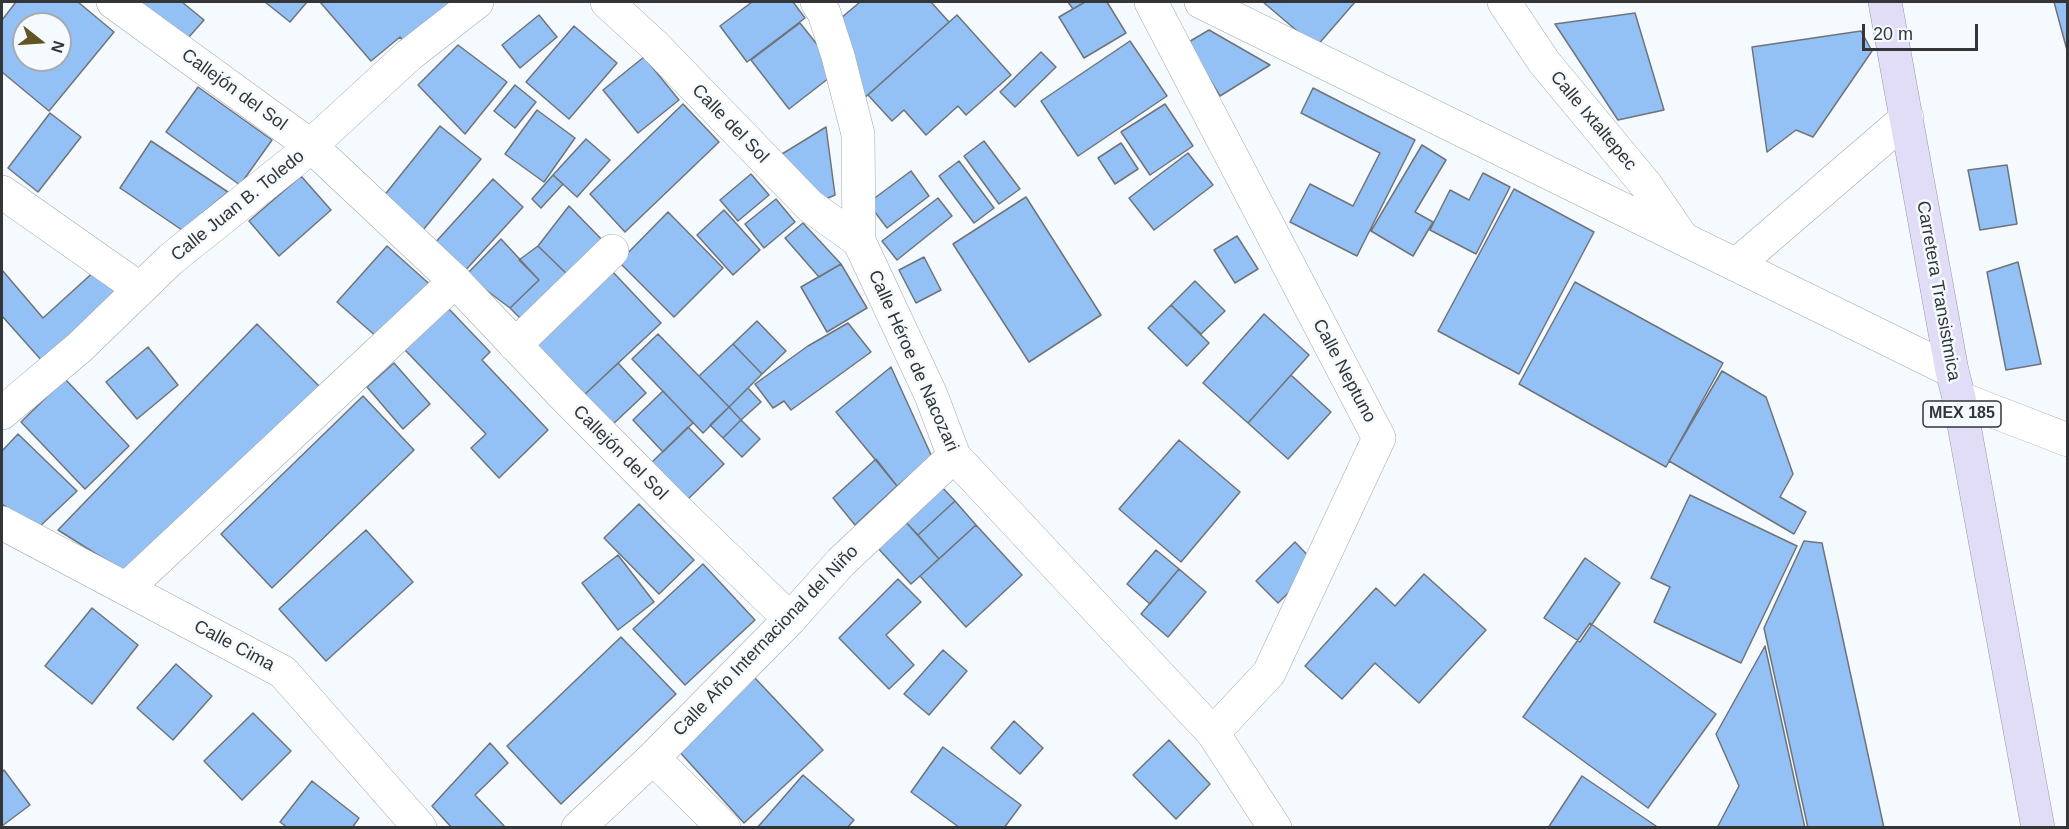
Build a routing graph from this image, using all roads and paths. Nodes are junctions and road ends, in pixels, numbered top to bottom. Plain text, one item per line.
1 (113, 2) edge
2 (477, 2) edge
3 (607, 2) edge
4 (817, 2) edge
5 (1151, 2) edge
6 (1201, 2) edge
7 (1504, 2) edge
8 (1885, 2) edge
9 (1907, 118) junction
10 (311, 146) junction
11 (2, 192) edge
12 (859, 240) junction
13 (1684, 240) junction
14 (612, 251) dead end
15 (1736, 265) junction
16 (455, 281) junction
17 (140, 289) junction
18 (515, 345) junction
19 (1955, 384) junction
20 (2, 413) edge
21 (2067, 440) edge
22 (954, 456) junction
23 (2, 523) edge
24 (126, 589) junction
25 (790, 619) junction
26 (1213, 733) junction
27 (653, 758) junction
28 (420, 828) edge
29 (578, 828) edge
30 (724, 828) edge
31 (1275, 828) edge
32 (2038, 828) edge

1 - 10 street, Callejón del Sol
2 - 10 street, Calle Juan B. Toledo
3 - 12 street, Calle del Sol
4 - 12 street, Calle Héroe de Nacozari
5 - 26 street, Calle Neptuno
6 - 13 street
7 - 13 street, Calle Ixtaltepec
8 - 9 main road, Carretera Transistmica / MEX 185
9 - 15 street
9 - 19 main road, Carretera Transistmica / MEX 185
10 - 16 street, Callejón del Sol
10 - 17 street, Calle Juan B. Toledo
11 - 17 street
12 - 22 street, Calle Héroe de Nacozari
13 - 15 street
14 - 18 street
15 - 19 street
16 - 18 street, Callejón del Sol
16 - 24 street
17 - 20 street, Calle Juan B. Toledo
18 - 25 street, Callejón del Sol
19 - 21 street
19 - 32 main road, Carretera Transistmica / MEX 185
22 - 25 street, Calle Año Internacional del Niño
22 - 26 street, Calle Héroe de Nacozari
23 - 24 street, Calle Cima
24 - 28 street, Calle Cima
25 - 27 street, Calle Año Internacional del Niño
26 - 31 street, Calle Héroe de Nacozari
27 - 29 street, Calle Año Internacional del Niño
27 - 30 street

